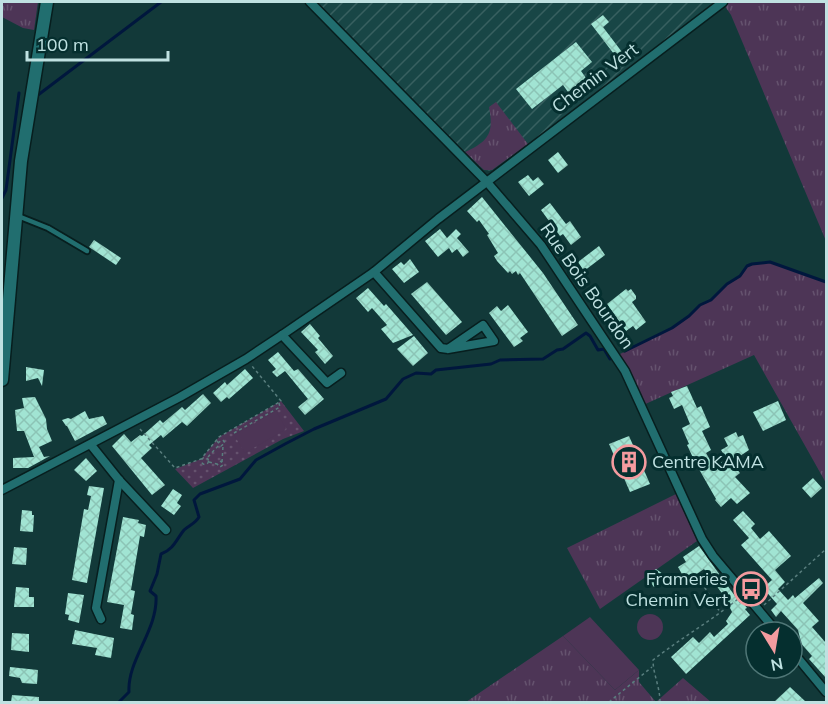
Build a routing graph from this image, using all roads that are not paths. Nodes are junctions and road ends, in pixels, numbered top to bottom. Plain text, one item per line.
1 (46, 2) edge
2 (310, 2) edge
3 (723, 2) edge
4 (487, 182) junction
5 (15, 215) junction
6 (87, 251) dead end
7 (374, 272) junction
8 (282, 335) junction
9 (448, 349) junction
10 (341, 373) dead end
11 (2, 380) edge
12 (91, 445) junction
13 (119, 480) junction
14 (2, 490) edge
15 (166, 530) dead end
16 (101, 619) dead end
17 (767, 620) edge
18 (804, 665) edge
19 (826, 692) edge

1 - 5 main road
2 - 4 street, Rue Bois Bourdon
3 - 4 street, Chemin Vert
4 - 7 street, Chemin Vert
4 - 17 street, Rue Bois Bourdon
5 - 6 lane
5 - 11 main road
7 - 8 street, Chemin Vert
7 - 9 street
8 - 10 street
8 - 12 street, Chemin Vert
9 - 9 street
12 - 13 street
12 - 14 street, Chemin Vert
13 - 15 street
13 - 16 street
18 - 19 street

